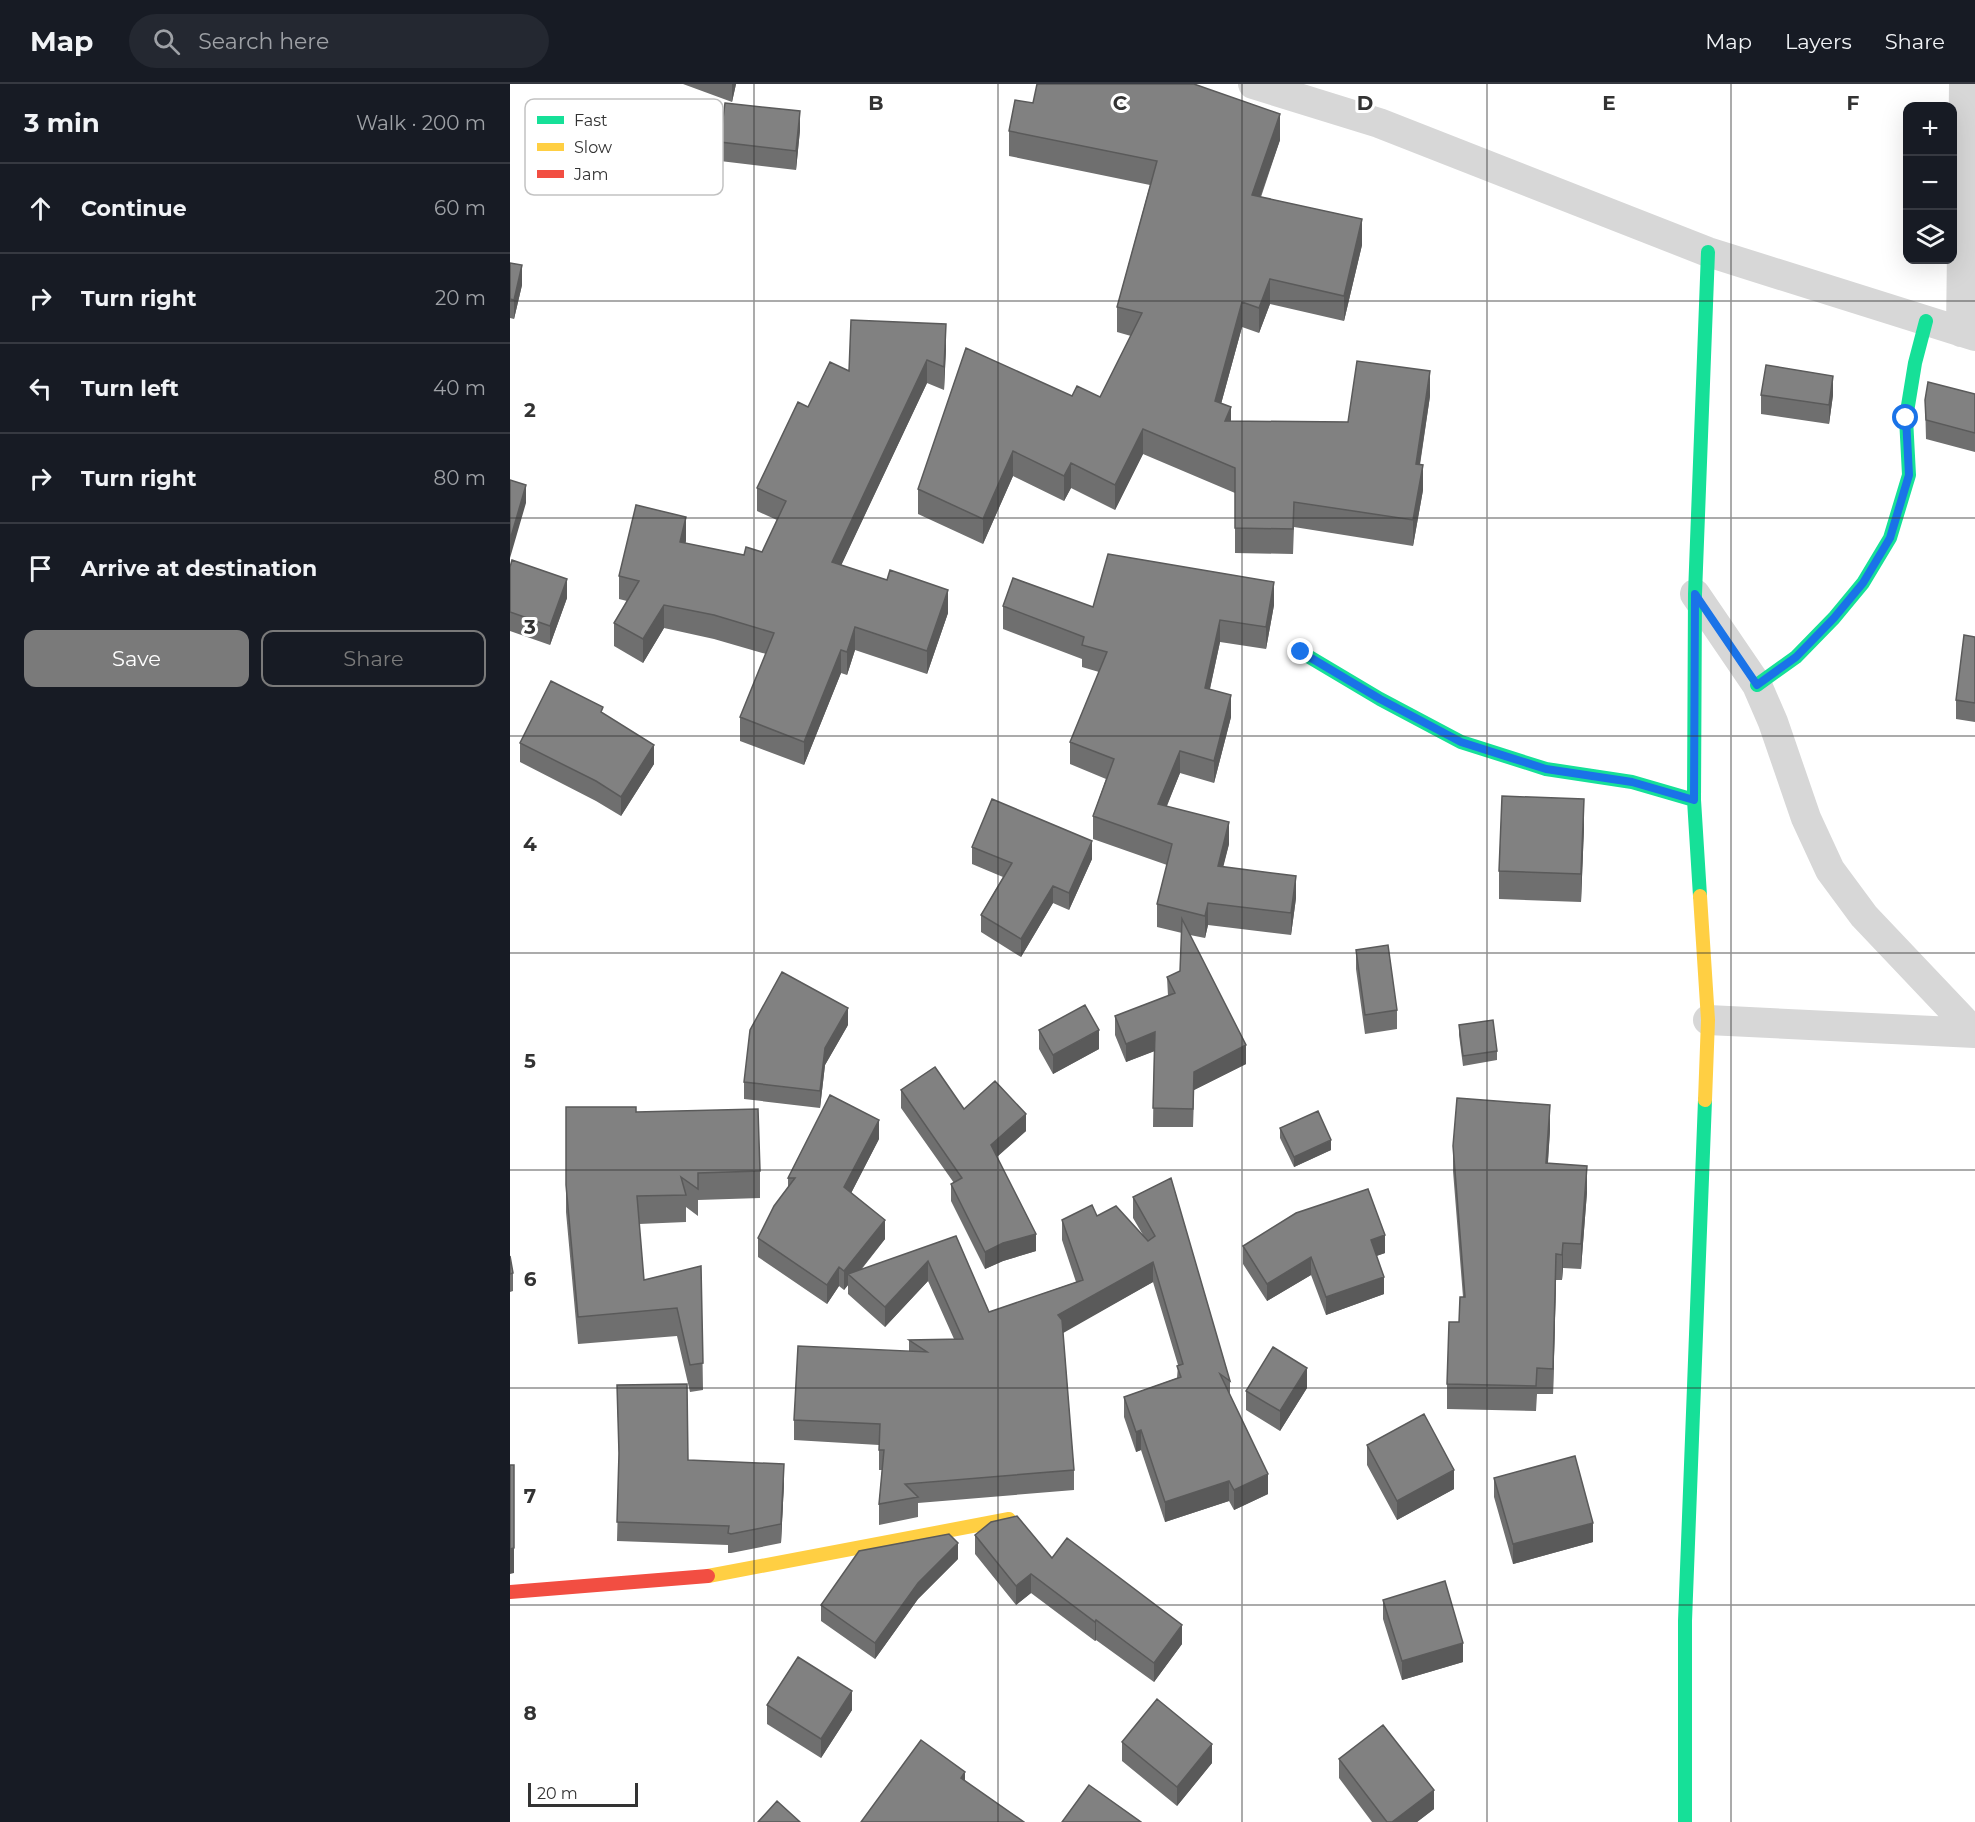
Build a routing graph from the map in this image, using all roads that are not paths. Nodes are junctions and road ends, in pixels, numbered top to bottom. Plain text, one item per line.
1 (1253, 84) edge
2 (1964, 84) edge
3 (1708, 252) junction
4 (1926, 321) junction
5 (1968, 334) edge
6 (1695, 594) junction
7 (1301, 652) dead end
8 (1757, 685) junction
9 (1694, 800) junction
10 (1708, 1020) junction
11 (1975, 1033) edge
12 (1009, 1519) edge
13 (510, 1592) edge
14 (1685, 1822) edge

1 - 3 street
2 - 5 street
3 - 4 street
3 - 6 street
4 - 5 street
4 - 8 street
6 - 8 street
6 - 9 street
7 - 9 street
8 - 11 street
9 - 10 street
10 - 11 street
10 - 14 street
12 - 13 street

